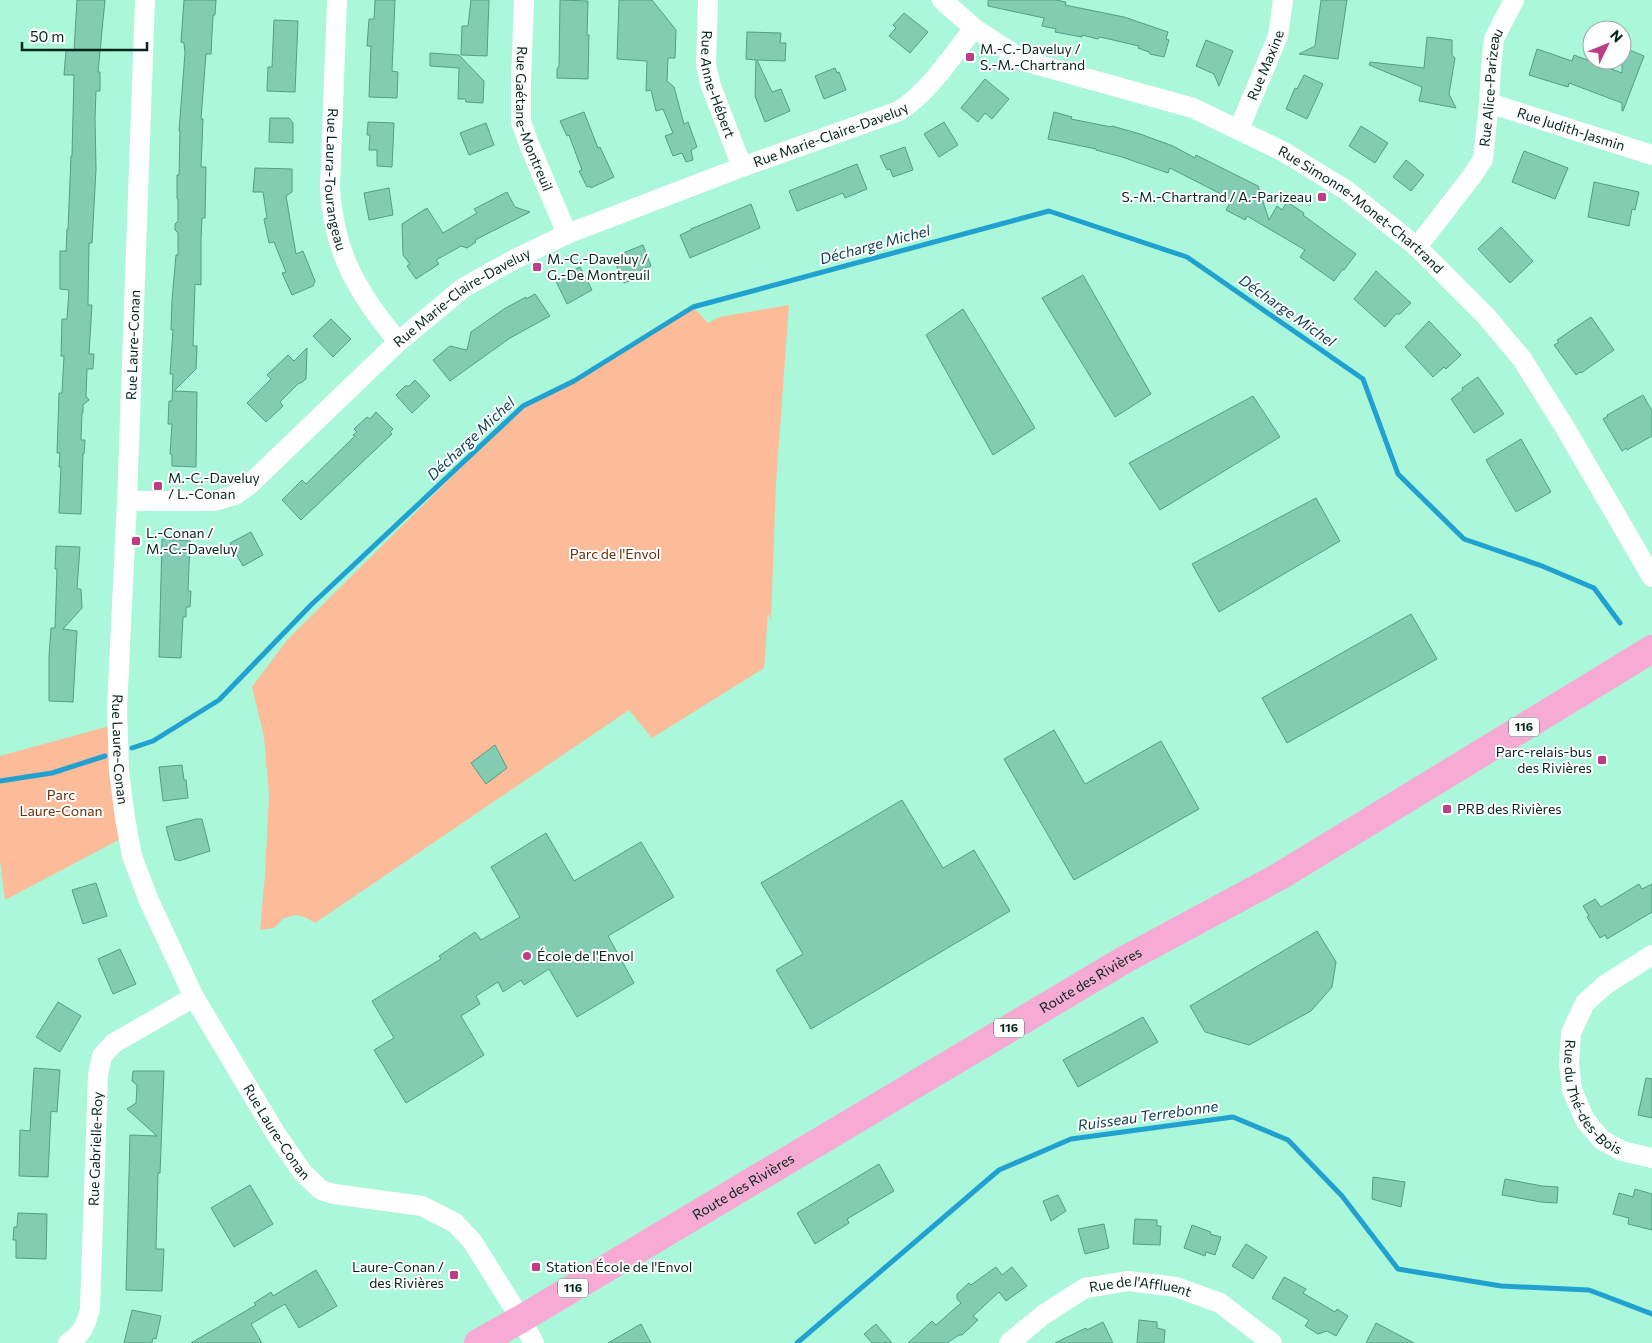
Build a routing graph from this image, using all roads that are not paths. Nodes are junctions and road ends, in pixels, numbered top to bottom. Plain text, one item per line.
1 (144, 0) edge
2 (337, 0) edge
3 (524, 0) edge
4 (708, 0) edge
5 (942, 0) edge
6 (1283, 0) edge
7 (1514, 0) edge
8 (974, 28) junction
9 (1489, 103) junction
10 (1238, 129) junction
11 (1652, 155) edge
12 (742, 167) junction
13 (567, 234) junction
14 (1417, 246) junction
15 (398, 342) junction
16 (127, 501) junction
17 (1652, 578) edge
18 (1652, 648) edge
19 (1652, 955) edge
20 (194, 997) junction
21 (1652, 1158) edge
22 (521, 1319) junction
23 (68, 1343) edge
24 (478, 1343) edge
25 (534, 1343) edge
26 (1010, 1343) edge
27 (1272, 1343) edge

1 - 16 street, Rue Laure-Conan
2 - 15 street, Rue Laura-Tourangeau
3 - 13 street, Rue Gaétane-Montreuil
4 - 12 street, Rue Anne-Hébert
5 - 8 street, Rue Simonne-Monet-Chartrand
6 - 10 street, Rue Maxine
7 - 9 street, Rue Alice-Parizeau
8 - 10 street, Rue Simonne-Monet-Chartrand
8 - 12 street, Rue Marie-Claire-Daveluy
9 - 11 street, Rue Judith-Jasmin
9 - 14 street, Rue Alice-Parizeau
10 - 14 street, Rue Simonne-Monet-Chartrand
12 - 13 street, Rue Marie-Claire-Daveluy
13 - 15 street, Rue Marie-Claire-Daveluy
14 - 17 street, Rue Simonne-Monet-Chartrand
15 - 16 street, Rue Marie-Claire-Daveluy
16 - 20 street, Rue Laure-Conan
18 - 22 main road, Route des Rivières / 116
19 - 21 street, Rue du Thé-des-Bois
20 - 22 street, Rue Laure-Conan
20 - 23 street, Rue Gabrielle-Roy
22 - 24 main road, Route des Rivières / 116
22 - 25 street, Rue Laure-Conan
26 - 27 street, Rue de l'Affluent

